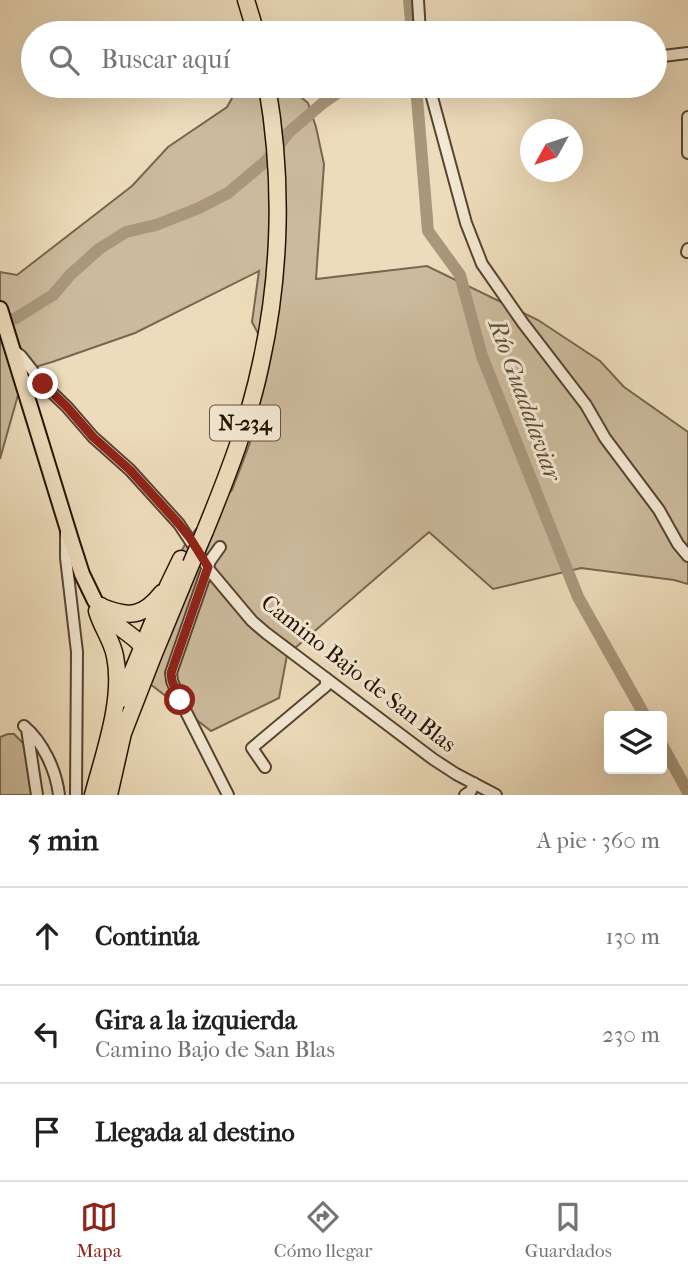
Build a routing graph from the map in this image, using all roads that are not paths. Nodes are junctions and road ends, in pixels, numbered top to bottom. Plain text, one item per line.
1 (246, 0) edge
2 (418, 0) edge
3 (252, 21) edge
4 (419, 21) edge
5 (688, 53) edge
6 (667, 56) edge
7 (269, 98) edge
8 (432, 98) edge
9 (688, 117) edge
10 (688, 153) edge
11 (0, 309) edge
12 (13, 350) junction
13 (66, 523) junction
14 (220, 547) dead end
15 (688, 556) edge
16 (186, 561) junction
17 (208, 567) junction
18 (168, 586) junction
19 (98, 604) junction
20 (142, 646) junction
21 (326, 678) junction
22 (110, 727) junction
23 (265, 767) dead end
24 (474, 783) junction
25 (37, 795) edge
26 (59, 795) edge
27 (76, 795) edge
28 (93, 795) edge
29 (109, 795) edge
30 (229, 795) edge
31 (465, 795) edge
32 (496, 795) edge

1 - 3 highway
2 - 4 street
5 - 6 street
7 - 16 highway, N-234, bridge
8 - 15 street
9 - 10 street
11 - 12 main road
12 - 13 main road
12 - 17 street, Camino Bajo de San Blas
13 - 19 main road
13 - 27 street
14 - 17 street
16 - 18 highway, N-234
16 - 29 highway, N-234
17 - 21 street, Camino Bajo de San Blas
17 - 30 street
18 - 19 highway
18 - 20 highway, N-234
19 - 20 highway
19 - 22 highway
20 - 22 highway, N-234
20 - 29 highway
21 - 23 street
21 - 24 street, Camino Bajo de San Blas
22 - 28 highway, N-234
24 - 31 street
24 - 32 street, Camino Bajo de San Blas
25 - 26 street

